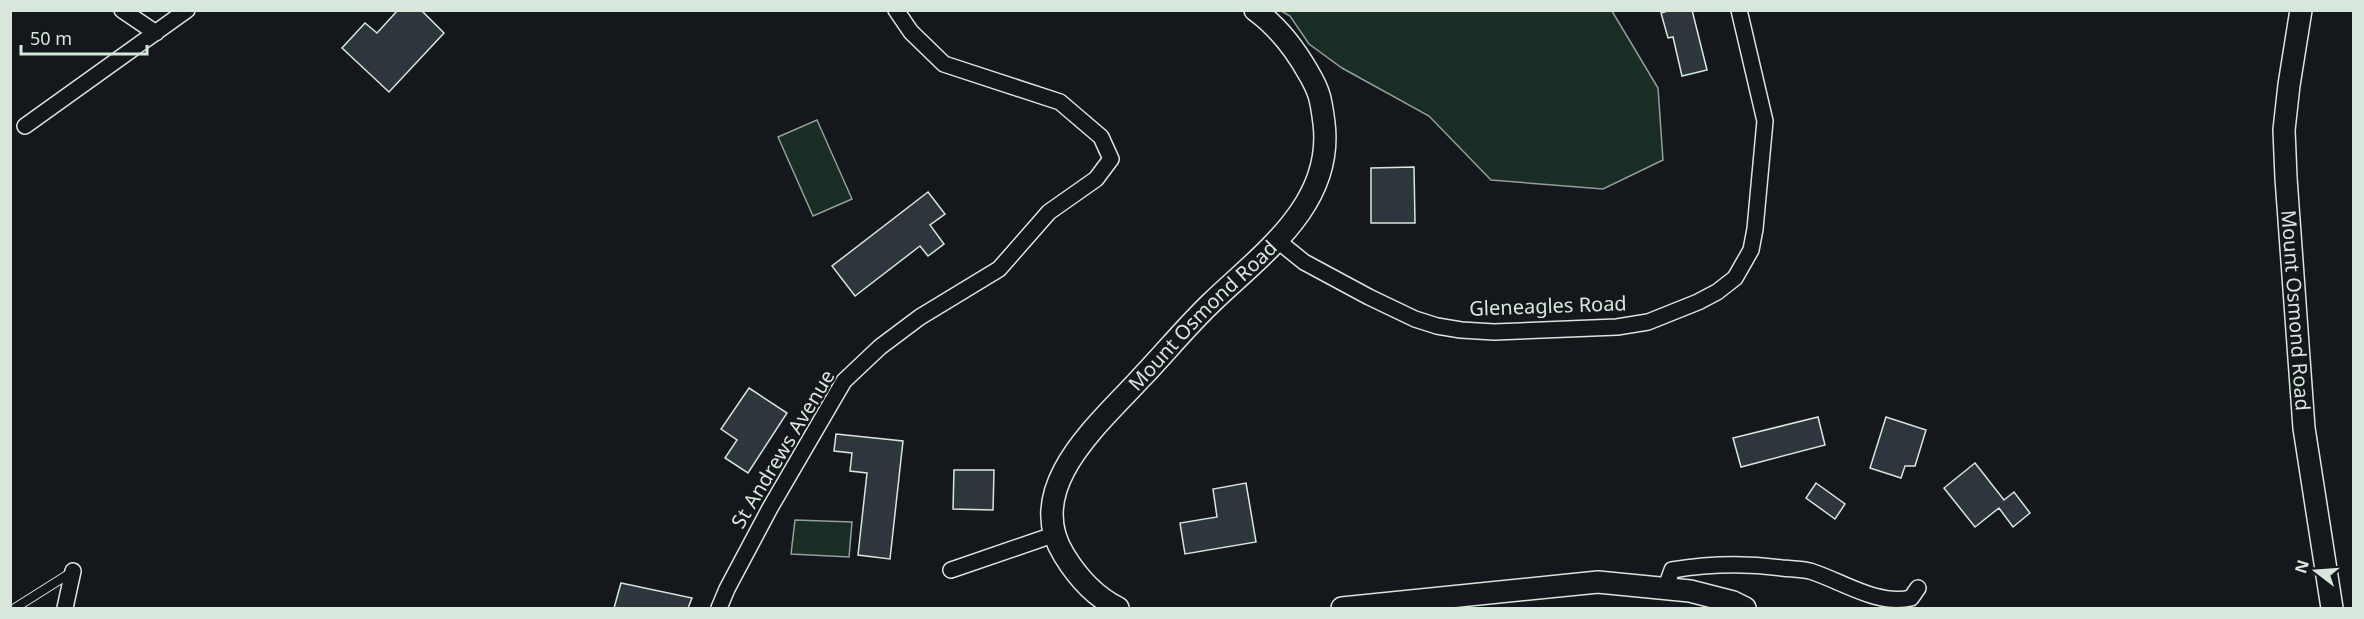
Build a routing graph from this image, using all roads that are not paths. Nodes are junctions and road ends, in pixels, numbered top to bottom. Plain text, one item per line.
1 (122, 10) edge
2 (187, 10) edge
3 (896, 10) edge
4 (1255, 10) edge
5 (1739, 10) edge
6 (2301, 10) edge
7 (156, 33) junction
8 (25, 126) dead end
9 (1278, 241) junction
10 (1053, 535) junction
11 (951, 570) dead end
12 (73, 571) joint
13 (1918, 588) dead end
14 (1665, 589) junction
15 (15, 609) edge
16 (65, 609) edge
17 (718, 609) edge
18 (1118, 609) edge
19 (1341, 609) edge
20 (1745, 609) edge
21 (2332, 609) edge

1 - 7 street
2 - 7 street
3 - 17 street, St Andrews Avenue
4 - 9 street, Mount Osmond Road
5 - 9 street, Gleneagles Road
6 - 21 street, Mount Osmond Road
7 - 8 street
9 - 10 street, Mount Osmond Road
10 - 11 street
10 - 18 street, Mount Osmond Road
12 - 15 lane
12 - 16 street
13 - 14 street
14 - 19 street
14 - 20 street

